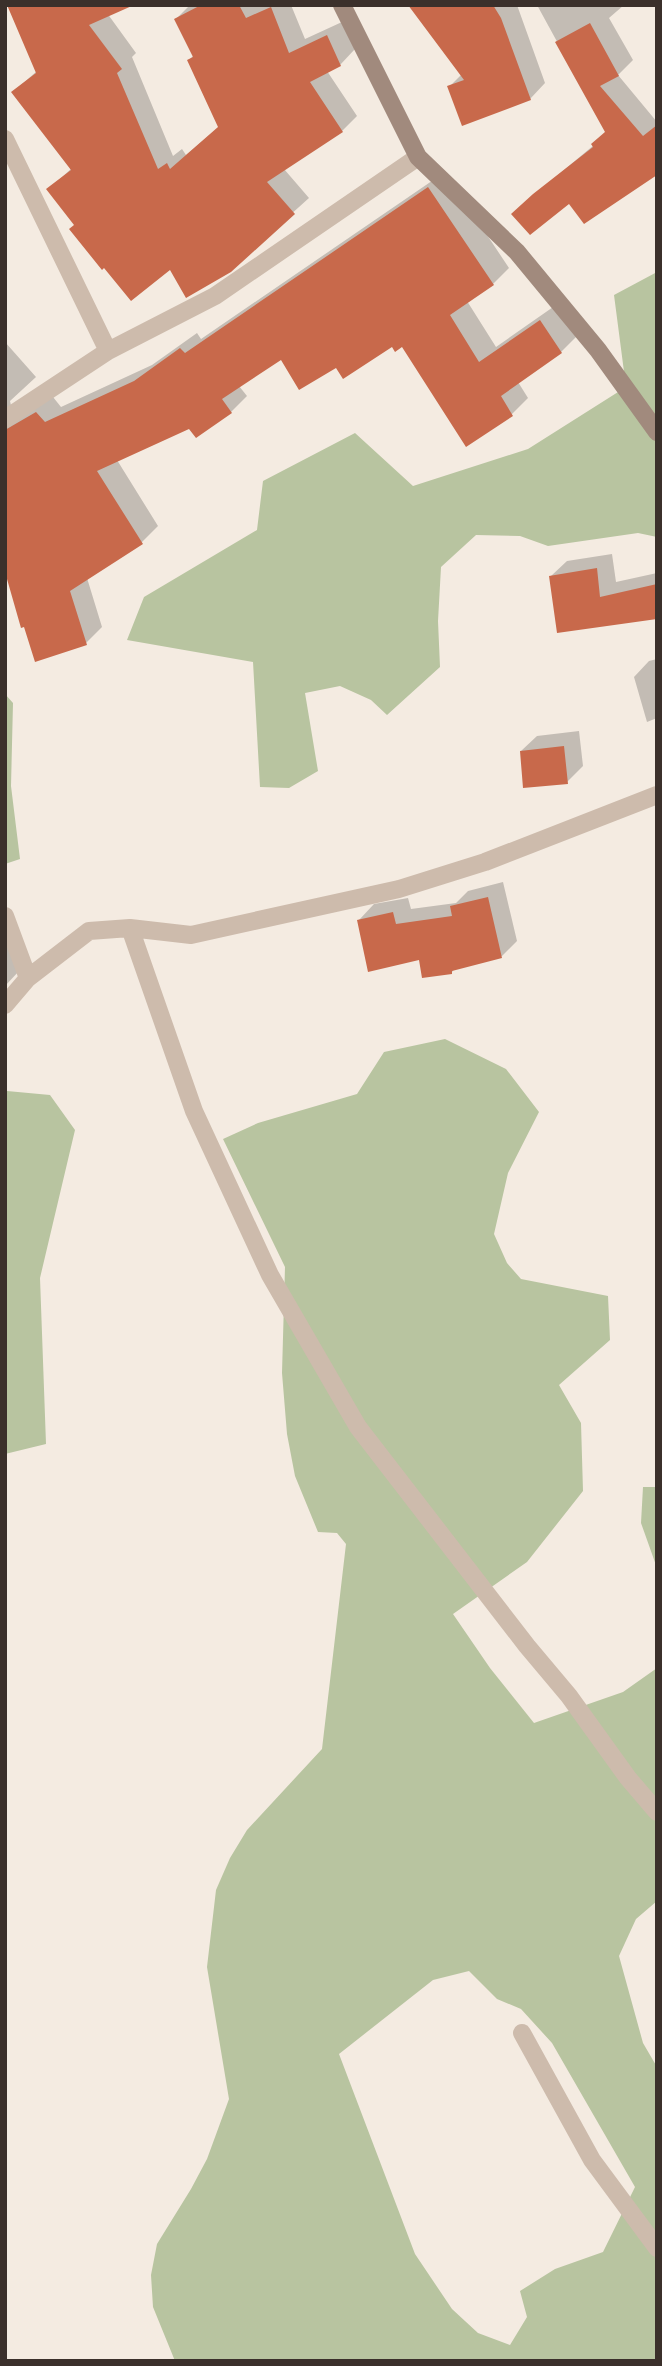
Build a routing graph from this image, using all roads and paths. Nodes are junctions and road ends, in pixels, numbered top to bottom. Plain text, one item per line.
1 (342, 5) edge
2 (5, 139) edge
3 (418, 157) junction
4 (108, 351) junction
5 (5, 419) edge
6 (657, 432) edge
7 (657, 795) edge
8 (5, 916) edge
9 (130, 928) junction
10 (28, 978) junction
11 (5, 1005) edge
12 (657, 1812) edge
13 (523, 2033) dead end
14 (657, 2248) edge

1 - 3 main road
2 - 4 street
3 - 4 street
3 - 6 main road
4 - 5 street
7 - 9 street
8 - 10 street
9 - 10 street
9 - 12 street
10 - 11 street
13 - 14 street

